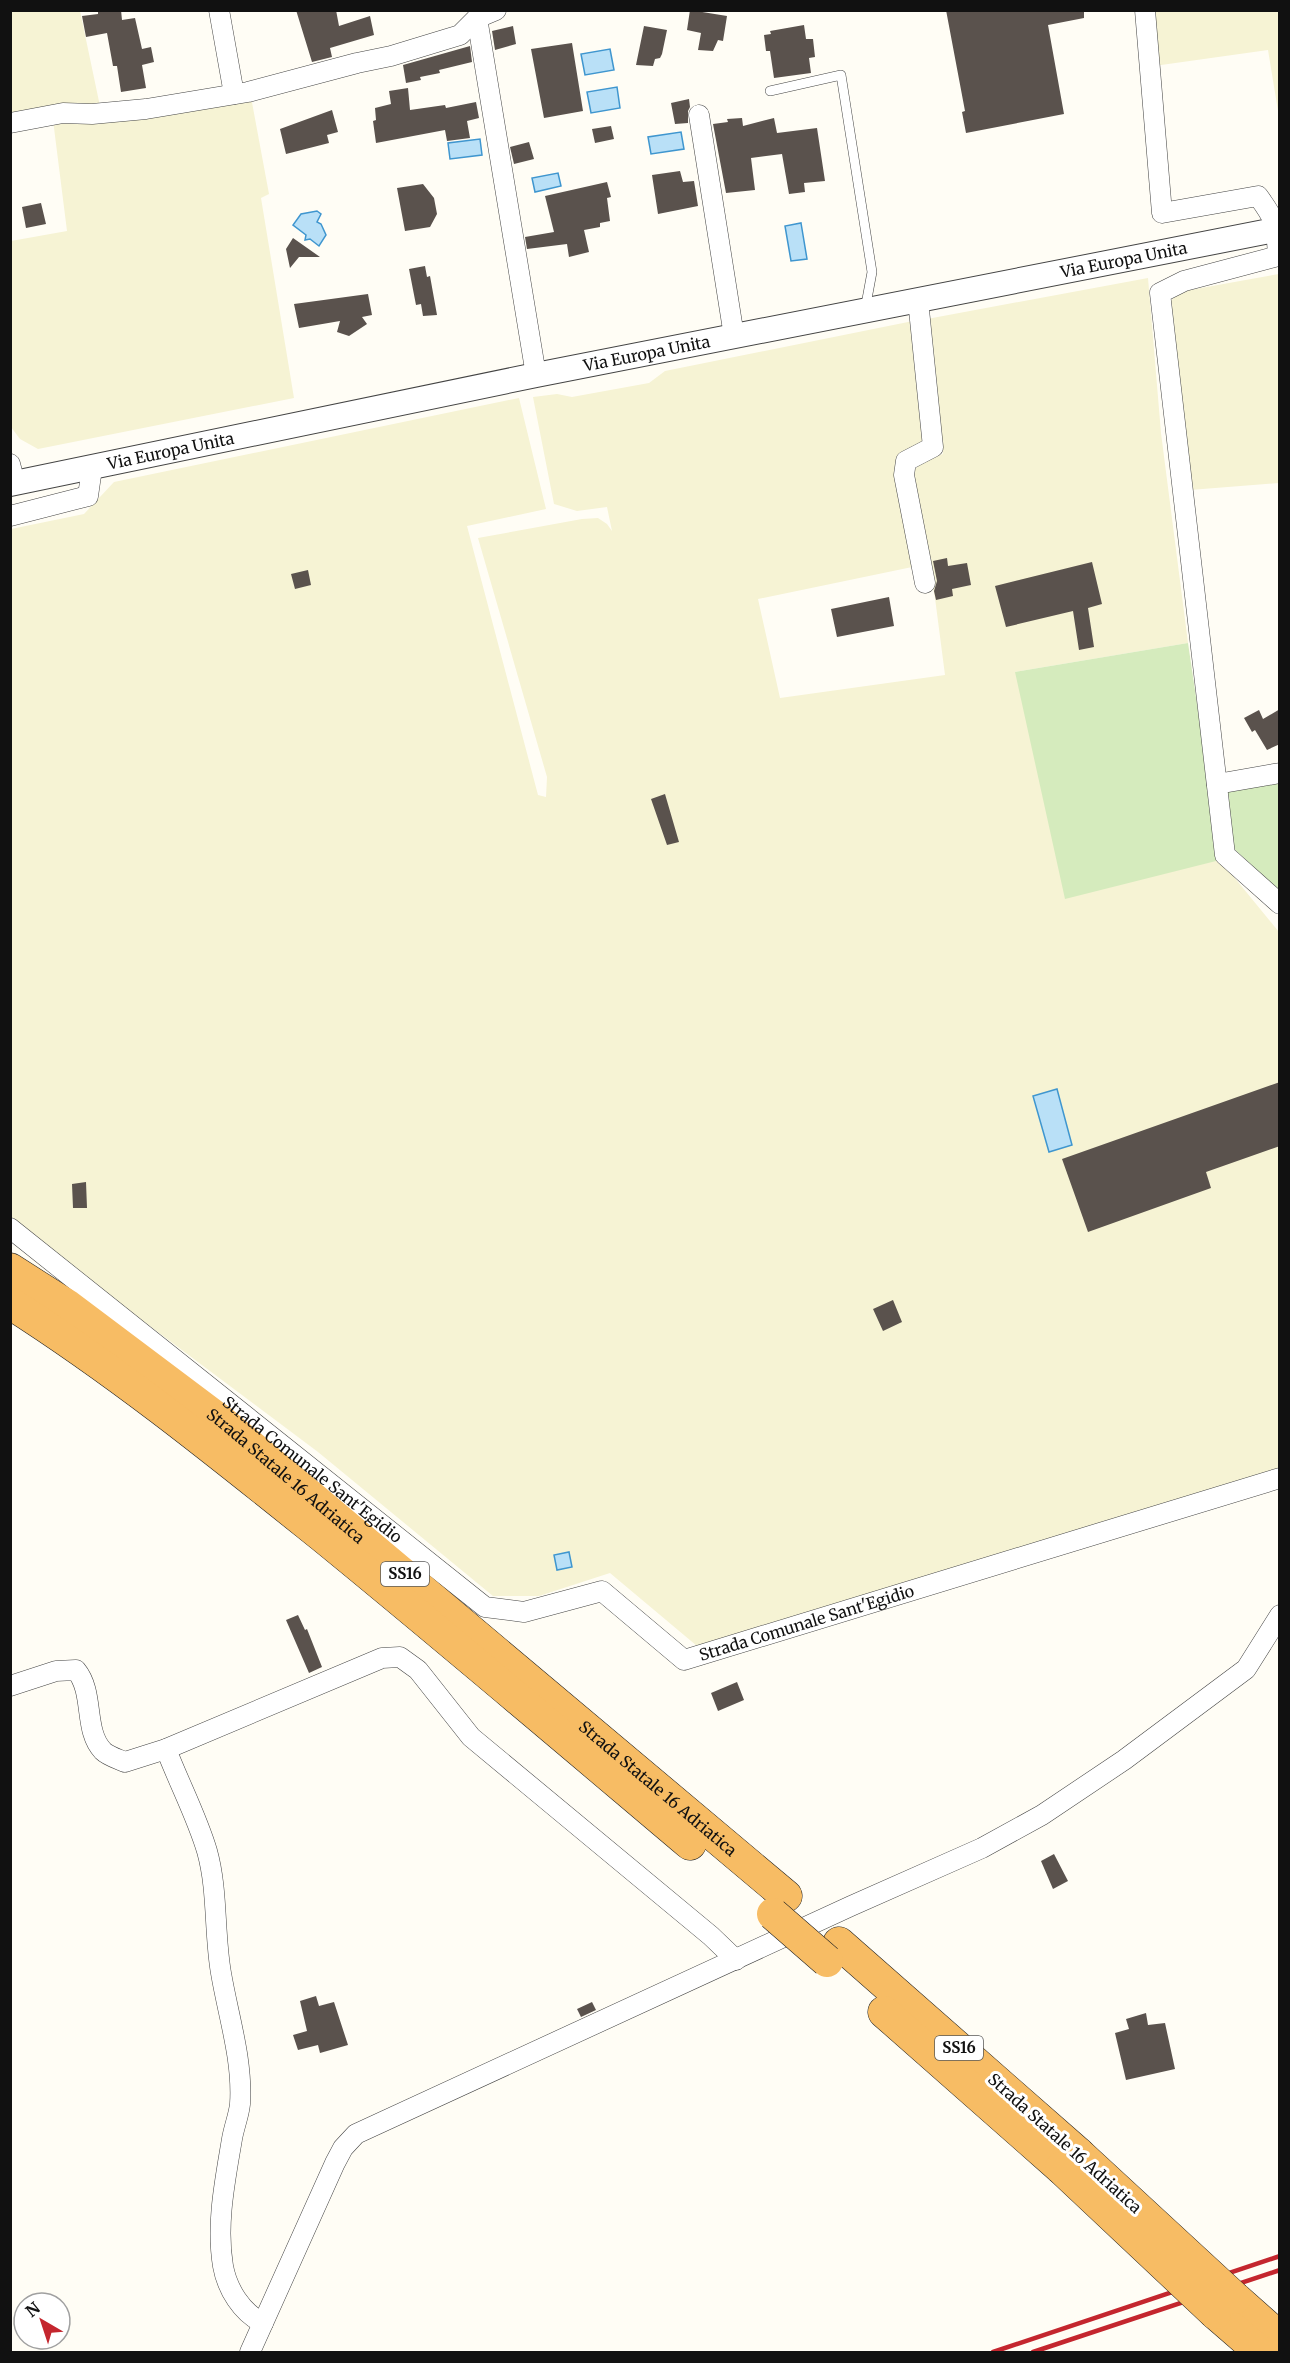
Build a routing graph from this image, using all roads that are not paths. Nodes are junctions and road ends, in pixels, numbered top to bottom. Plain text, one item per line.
1 (219, 10) edge
2 (1145, 10) edge
3 (486, 14) edge
4 (770, 92) dead end
5 (234, 94) junction
6 (699, 115) dead end
7 (10, 123) edge
8 (1278, 229) edge
9 (918, 300) junction
10 (868, 309) junction
11 (734, 336) junction
12 (536, 375) junction
13 (92, 468) junction
14 (12, 479) edge
15 (10, 516) edge
16 (925, 583) dead end
17 (1280, 773) edge
18 (1217, 784) junction
19 (1280, 904) edge
20 (10, 1228) edge
21 (10, 1269) edge
22 (10, 1303) edge
23 (1280, 1478) edge
24 (1280, 1615) edge
25 (10, 1686) edge
26 (166, 1749) junction
27 (780, 1905) junction
28 (736, 1960) junction
29 (1225, 2306) junction
30 (263, 2323) junction
31 (1280, 2337) edge
32 (250, 2352) edge
33 (1243, 2352) edge
34 (1260, 2352) edge

1 - 5 street
2 - 8 street
3 - 5 street
3 - 12 street
4 - 10 lane
5 - 7 street
6 - 11 street
8 - 9 street, Via Europa Unita
8 - 18 street
9 - 10 street, Via Europa Unita
9 - 16 street
10 - 11 street, Via Europa Unita
11 - 12 street, Via Europa Unita
12 - 13 street, Via Europa Unita
13 - 14 street, Via Europa Unita
13 - 15 street
17 - 18 street
18 - 19 street
20 - 23 street, Strada Comunale Sant'Egidio
21 - 27 highway, Strada Statale 16 Adriatica / SS16
22 - 27 highway, Strada Statale 16 Adriatica / SS16
24 - 28 street
25 - 26 street
26 - 28 street
26 - 30 street
27 - 29 highway, Strada Statale 16 Adriatica / SS16, bridge
28 - 30 street
29 - 31 highway, Strada Statale 16 Adriatica / SS16
29 - 33 highway
29 - 34 highway, Strada Statale 16 Adriatica / SS16
30 - 32 street

